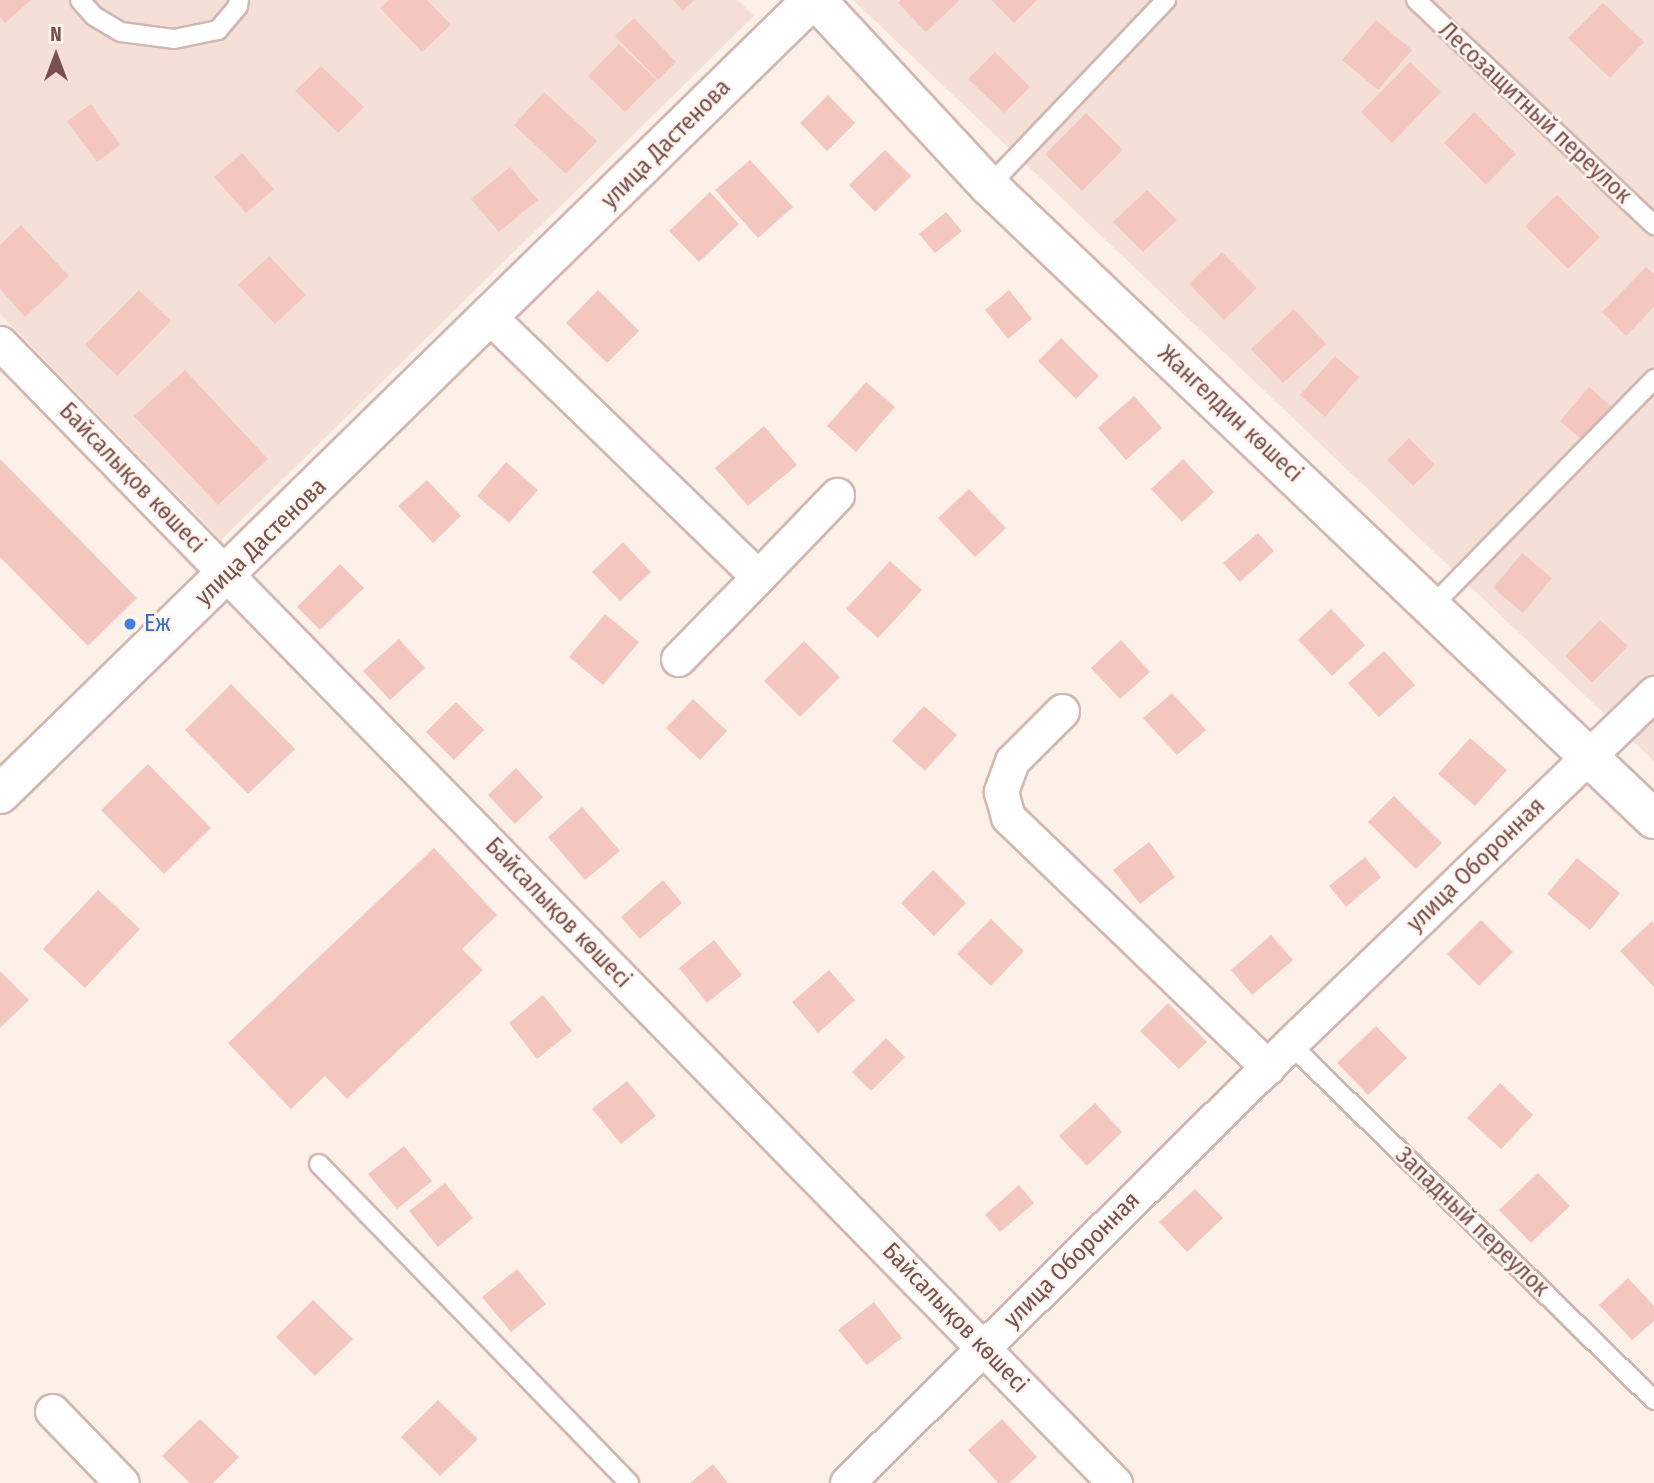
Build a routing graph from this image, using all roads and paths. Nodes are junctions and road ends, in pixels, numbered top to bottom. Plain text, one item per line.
1 (80, 0) edge
2 (239, 0) edge
3 (814, 0) edge
4 (1166, 0) edge
5 (1416, 0) edge
6 (989, 186) junction
7 (1654, 225) edge
8 (490, 317) junction
9 (0, 343) edge
10 (1654, 379) edge
11 (837, 495) dead end
12 (227, 575) junction
13 (758, 577) junction
14 (1432, 606) junction
15 (678, 659) dead end
16 (1654, 693) edge
17 (1062, 711) dead end
18 (1589, 756) junction
19 (0, 794) edge
20 (1654, 819) edge
21 (1279, 1055) junction
22 (319, 1164) dead end
23 (983, 1347) junction
24 (1654, 1400) edge
25 (52, 1411) dead end
26 (122, 1483) edge
27 (628, 1483) edge
28 (847, 1483) edge
29 (1115, 1483) edge

1 - 2 lane
3 - 6 street, Жангелдин көшесі
3 - 8 street, улица Дастенова
4 - 6 lane
5 - 7 lane, Лесозащитный переулок
6 - 14 street, Жангелдин көшесі
8 - 12 street, улица Дастенова
8 - 13 street
9 - 12 street, Байсалықов көшесі
10 - 14 lane
11 - 13 street
12 - 19 street, улица Дастенова
12 - 23 street, Байсалықов көшесі
13 - 15 street
14 - 18 street, Жангелдин көшесі
16 - 18 street, улица Оборонная
17 - 21 street
18 - 20 street, Жангелдин көшесі
18 - 21 street, улица Оборонная
21 - 23 street, улица Оборонная
21 - 24 lane, Западный переулок
22 - 27 lane
23 - 28 street, улица Оборонная
23 - 29 street, Байсалықов көшесі
25 - 26 street

